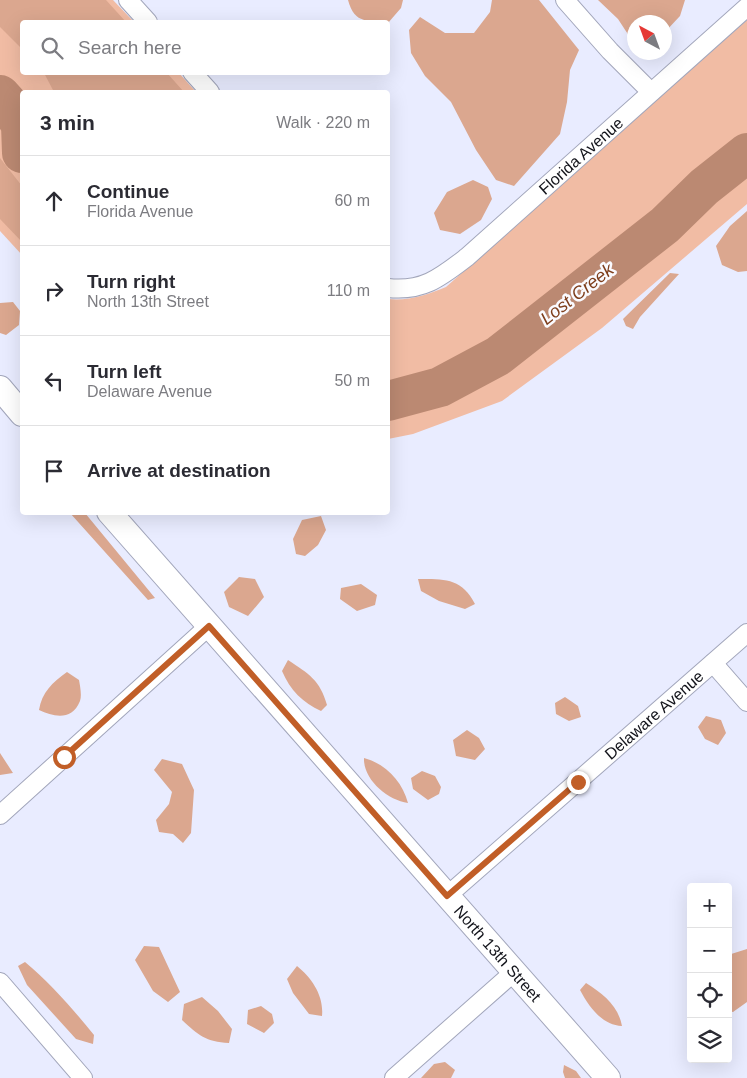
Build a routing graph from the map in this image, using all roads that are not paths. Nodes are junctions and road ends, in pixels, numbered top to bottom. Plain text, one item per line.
1 (128, 0) edge
2 (565, 0) edge
3 (747, 7) edge
4 (146, 20) edge
5 (195, 75) edge
6 (208, 90) edge
7 (651, 92) junction
8 (390, 288) edge
9 (0, 388) edge
10 (20, 412) edge
11 (112, 515) edge
12 (209, 626) junction
13 (747, 633) edge
14 (713, 663) junction
15 (747, 702) edge
16 (0, 815) edge
17 (447, 896) junction
18 (514, 972) junction
19 (0, 982) edge
20 (83, 1078) edge
21 (394, 1078) edge
22 (608, 1078) edge

1 - 4 street
2 - 7 street
3 - 7 street, Florida Avenue
5 - 6 street
7 - 8 street, Florida Avenue
9 - 10 street
11 - 12 street, North 13th Street
12 - 16 street
12 - 17 street, North 13th Street
13 - 14 street, Delaware Avenue
14 - 15 street
14 - 17 street, Delaware Avenue
17 - 18 street, North 13th Street
18 - 21 street
18 - 22 street, North 13th Street
19 - 20 street

